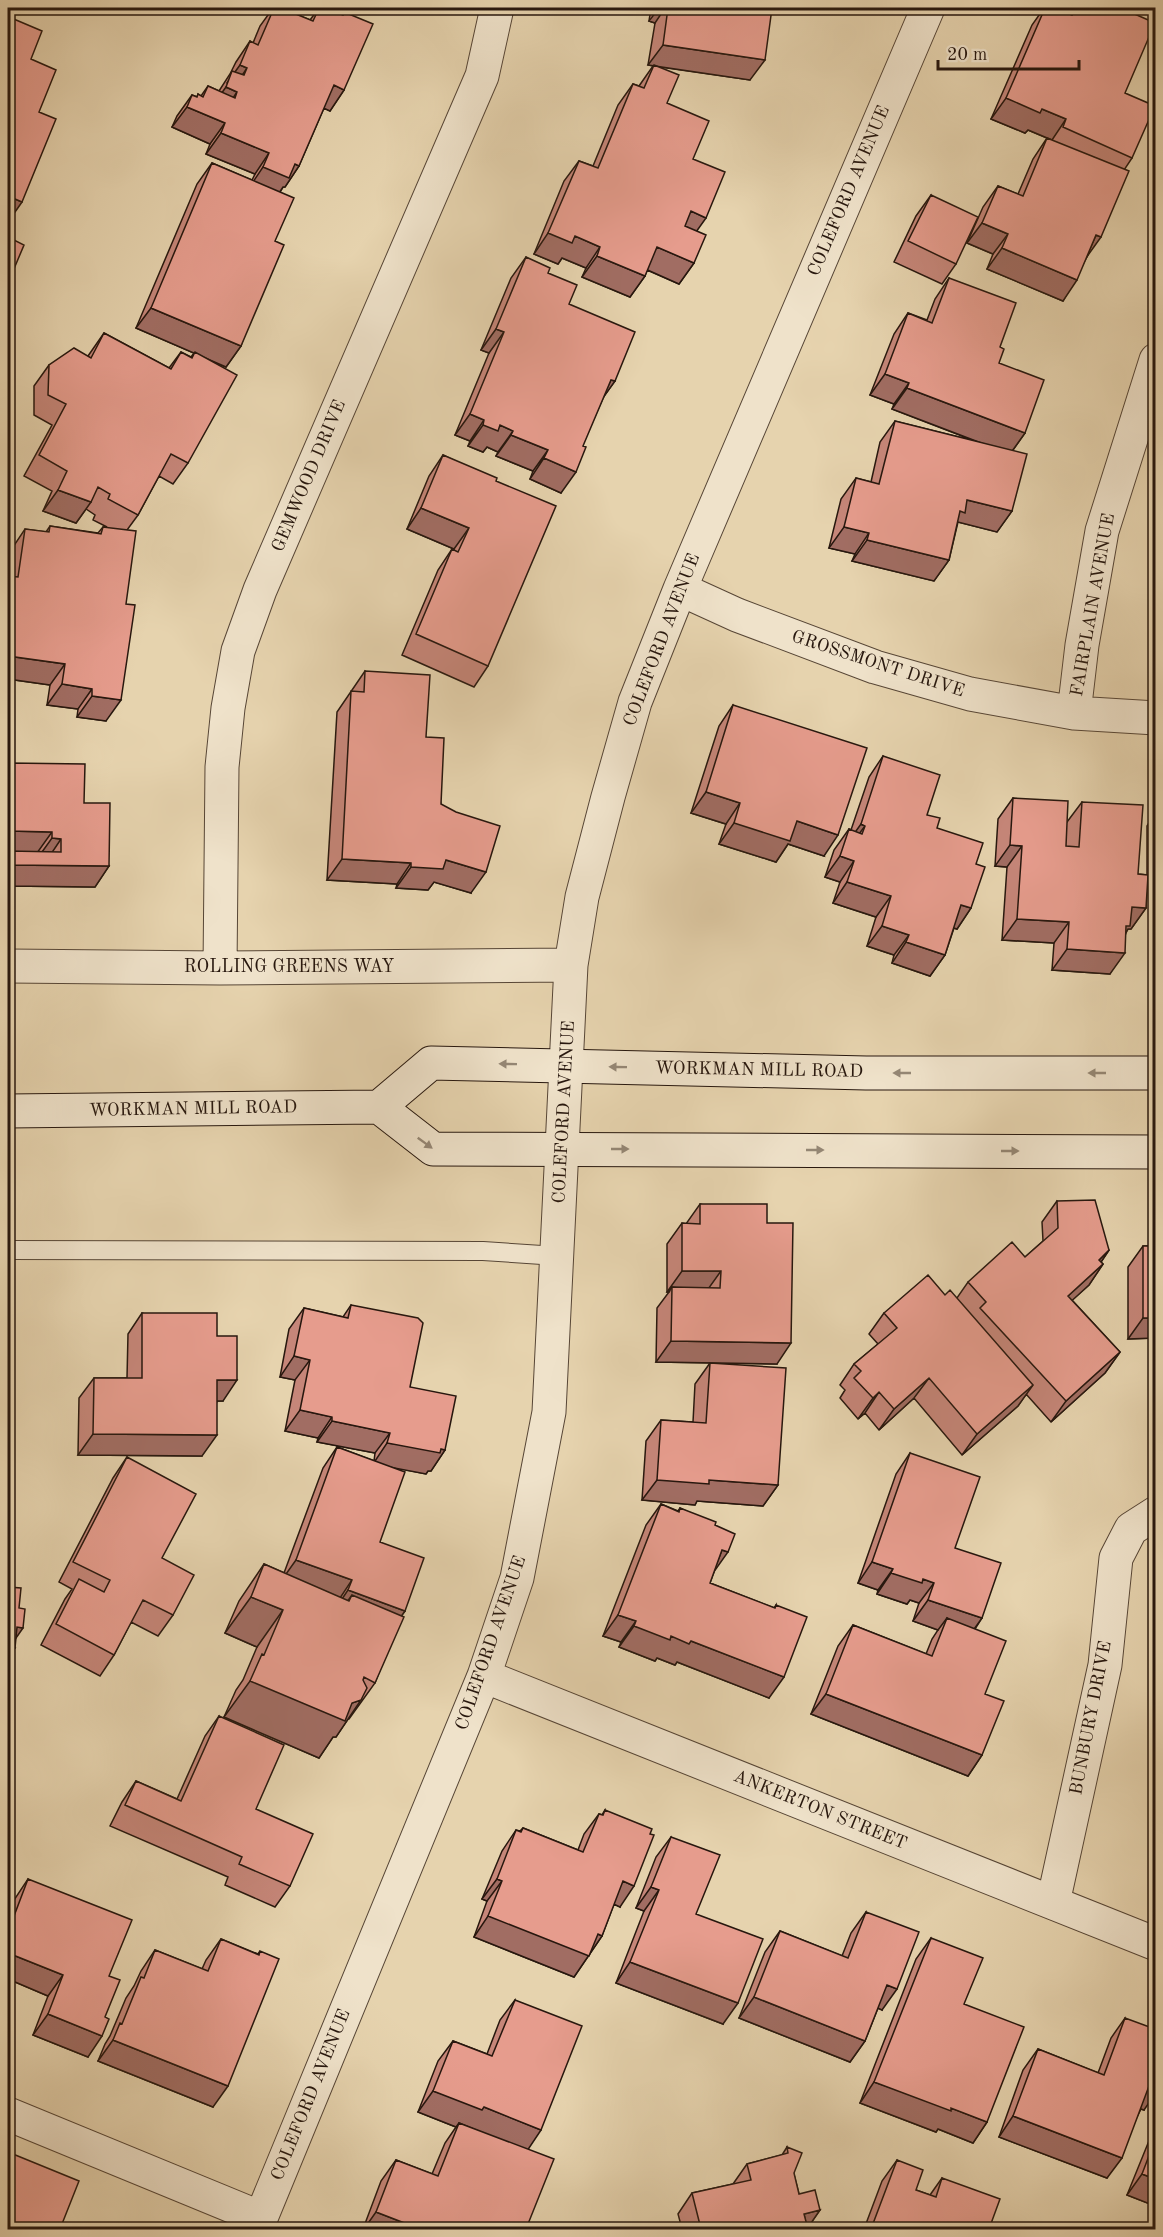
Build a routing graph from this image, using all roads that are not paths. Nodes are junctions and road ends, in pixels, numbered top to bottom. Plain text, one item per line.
1 (497, 8) edge
2 (928, 8) edge
3 (1155, 360) edge
4 (680, 589) junction
5 (1074, 713) junction
6 (1155, 718) edge
7 (571, 965) junction
8 (8, 966) edge
9 (220, 968) junction
10 (567, 1065) junction
11 (1155, 1073) edge
12 (379, 1107) junction
13 (8, 1111) edge
14 (561, 1149) junction
15 (1155, 1152) edge
16 (8, 1250) edge
17 (557, 1256) junction
18 (1155, 1513) edge
19 (484, 1676) junction
20 (1053, 1903) junction
21 (1155, 1944) edge
22 (8, 2115) edge
23 (258, 2224) edge

1 - 9 street, GEMWOOD DRIVE
2 - 4 street, COLEFORD AVENUE
3 - 5 street, FAIRPLAIN AVENUE
4 - 5 street, GROSSMONT DRIVE
4 - 7 street, COLEFORD AVENUE
5 - 6 street, GROSSMONT DRIVE
7 - 9 street, ROLLING GREENS WAY
7 - 10 street, COLEFORD AVENUE
8 - 9 street, ROLLING GREENS WAY
11 -> 10 street, WORKMAN MILL ROAD
10 -> 12 street, WORKMAN MILL ROAD
10 - 14 street, COLEFORD AVENUE
12 - 13 street, WORKMAN MILL ROAD
12 -> 14 street
14 -> 15 street
14 - 17 street, COLEFORD AVENUE
16 - 17 lane
17 - 19 street, COLEFORD AVENUE
18 - 20 street, BUNBURY DRIVE
19 - 20 street, ANKERTON STREET
19 - 23 street, COLEFORD AVENUE
20 - 21 street, ANKERTON STREET
22 - 23 street

